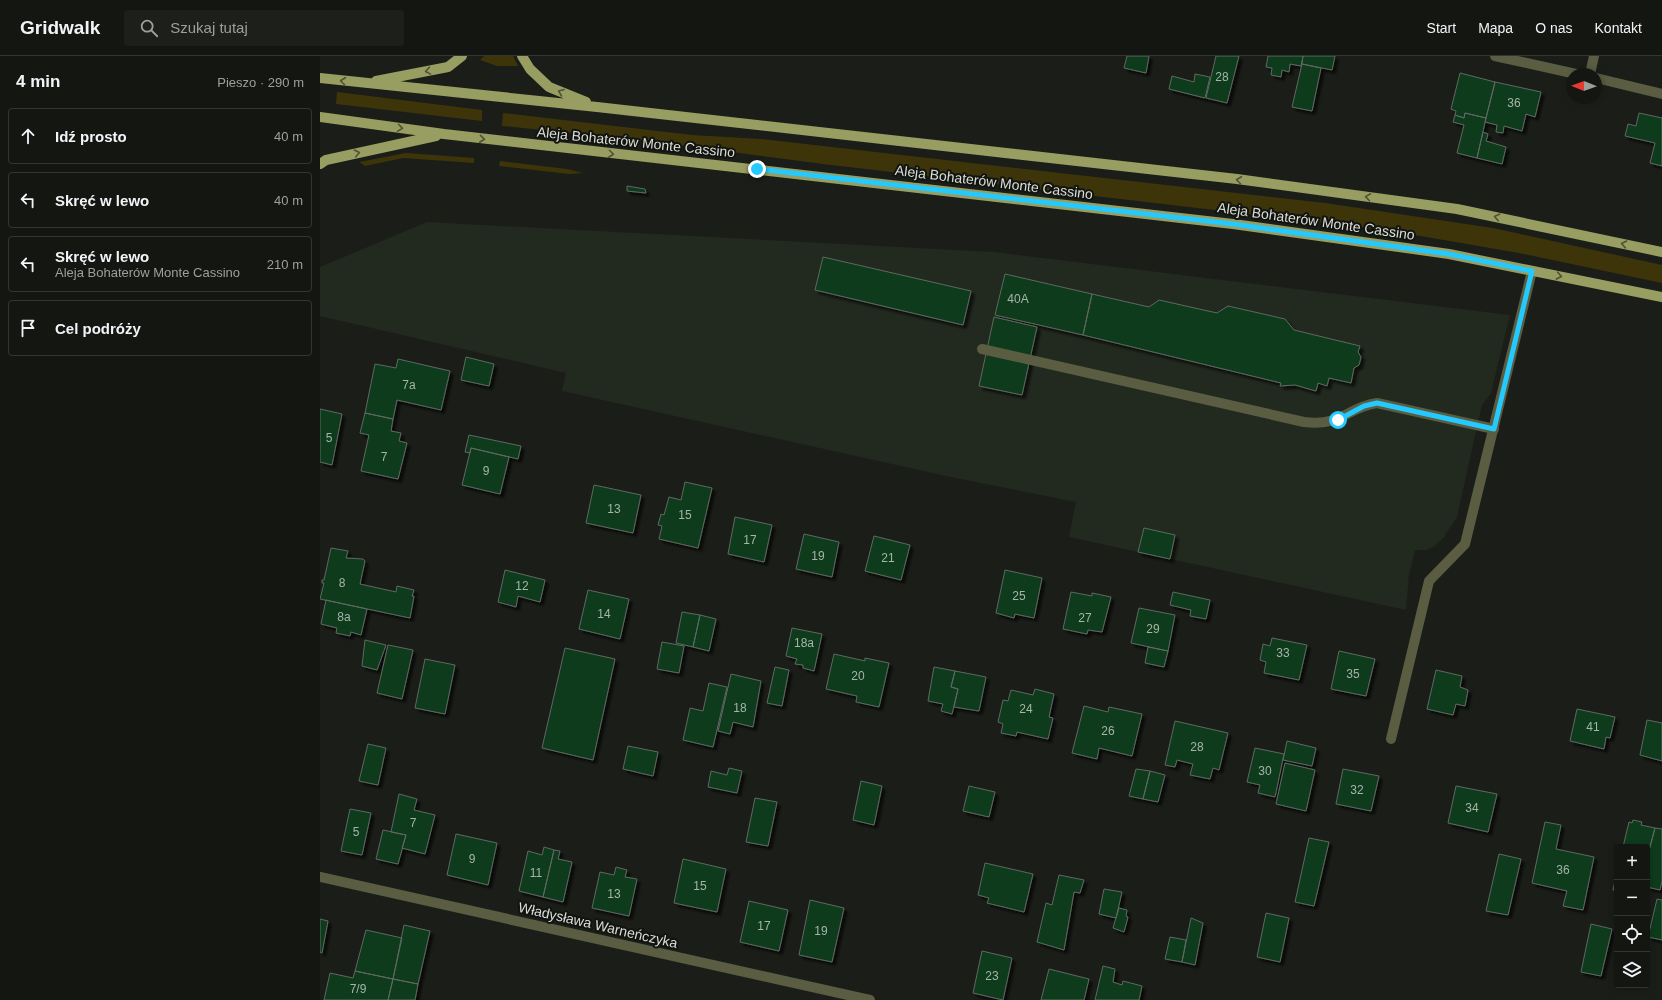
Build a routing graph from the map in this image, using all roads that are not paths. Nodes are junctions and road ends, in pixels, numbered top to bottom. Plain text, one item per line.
1 (462, 56) edge
2 (522, 56) edge
3 (1495, 56) edge
4 (1594, 56) edge
5 (1591, 68) edge
6 (1566, 72) edge
7 (320, 78) edge
8 (1602, 79) edge
9 (366, 83) junction
10 (1662, 94) edge
11 (597, 107) junction
12 (320, 117) edge
13 (444, 134) junction
14 (320, 164) edge
15 (1662, 252) edge
16 (1532, 271) junction
17 (1662, 297) edge
18 (982, 349) dead end
19 (1494, 429) junction
20 (1391, 739) dead end
21 (320, 877) edge
22 (870, 1000) edge

1 -> 9 main road
11 -> 2 main road
3 - 6 street
4 - 5 street
9 -> 7 main road, Aleja Bohaterów Monte Cassino
8 - 10 street
9 - 11 main road, Aleja Bohaterów Monte Cassino
15 -> 11 main road, Aleja Bohaterów Monte Cassino
12 -> 13 main road, Aleja Bohaterów Monte Cassino
14 -> 13 main road
13 -> 16 main road, Aleja Bohaterów Monte Cassino
16 -> 17 main road, Aleja Bohaterów Monte Cassino
16 - 19 street
18 - 19 street
19 - 20 street
21 - 22 street, Władysława Warneńczyka

